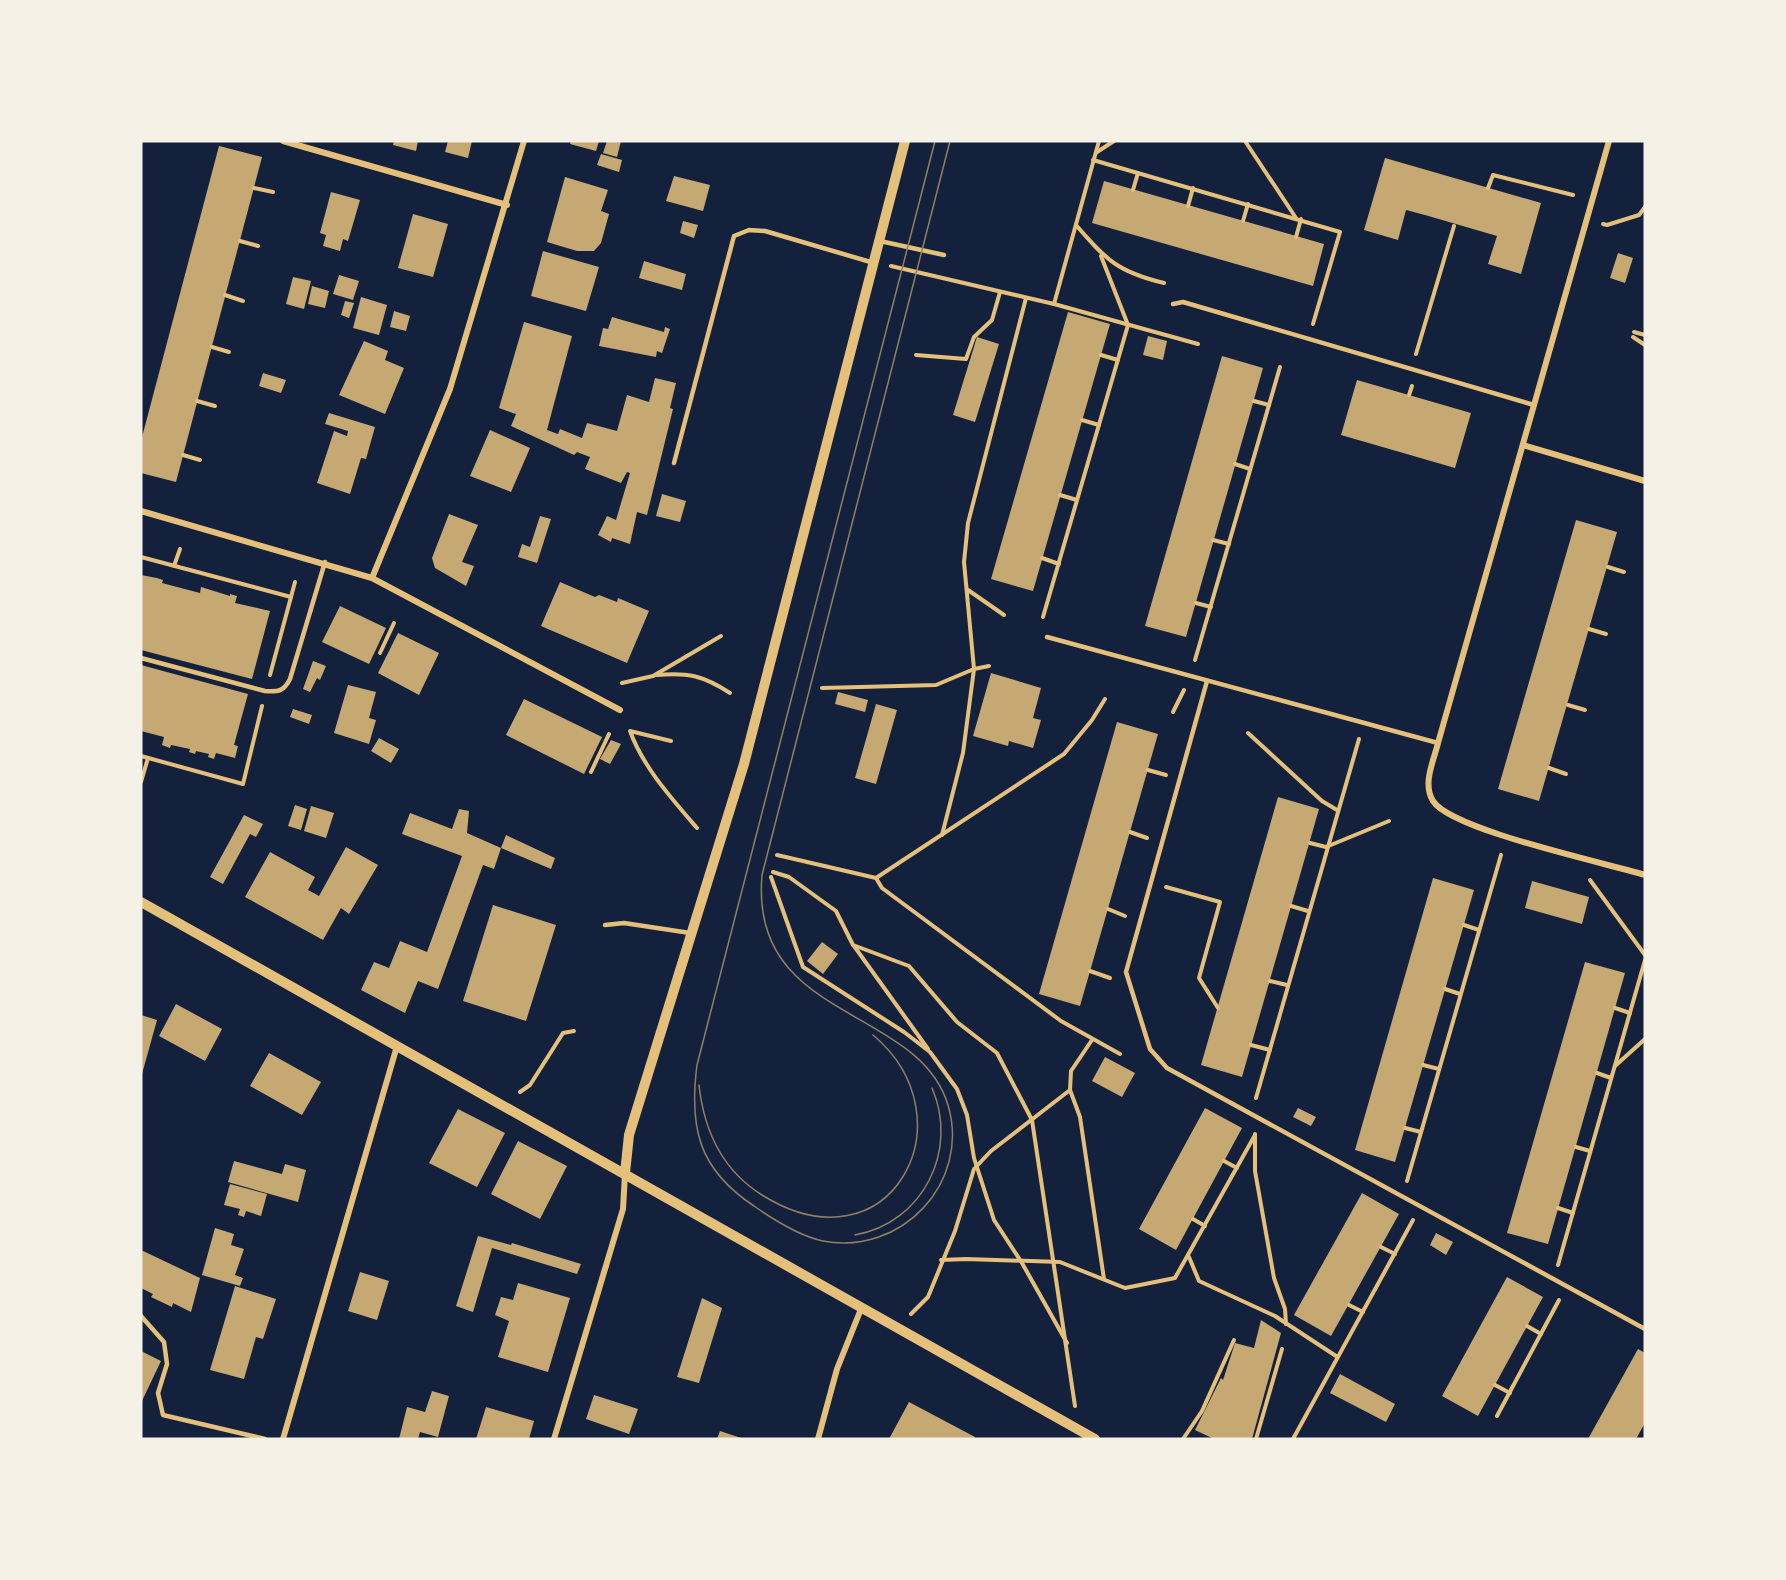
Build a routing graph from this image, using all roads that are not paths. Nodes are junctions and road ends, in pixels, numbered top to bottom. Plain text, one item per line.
1 (284, 141) edge
2 (524, 141) edge
3 (904, 141) edge
4 (1609, 141) edge
5 (507, 205) junction
6 (880, 241) junction
7 (944, 255) dead end
8 (874, 263) junction
9 (1173, 304) dead end
10 (1534, 405) junction
11 (1523, 445) junction
12 (674, 463) dead end
13 (1645, 481) edge
14 (141, 511) edge
15 (325, 562) junction
16 (372, 578) junction
17 (1047, 637) dead end
18 (141, 658) edge
19 (1207, 681) junction
20 (620, 710) dead end
21 (1438, 743) junction
22 (1645, 874) edge
23 (141, 902) edge
24 (605, 925) dead end
25 (693, 933) junction
26 (397, 1046) junction
27 (625, 1173) junction
28 (861, 1309) junction
29 (141, 1316) edge
30 (1645, 1329) edge
31 (265, 1439) edge
32 (283, 1439) edge
33 (554, 1439) edge
34 (818, 1439) edge
35 (1095, 1439) edge

1 - 5 street
2 - 5 street
3 - 6 street
4 - 10 street
5 - 16 street
6 - 7 lane
6 - 8 street
8 - 12 lane
8 - 25 street
9 - 10 lane
10 - 11 street
11 - 13 street
11 - 21 street
14 - 15 street
15 - 16 street
15 - 18 lane
16 - 20 street
17 - 19 lane
19 - 21 lane
19 - 30 lane
21 - 22 street
23 - 26 street
24 - 25 lane
25 - 27 street
26 - 27 street
26 - 32 street
27 - 28 street
27 - 33 street
28 - 34 street
28 - 35 street
29 - 31 lane

